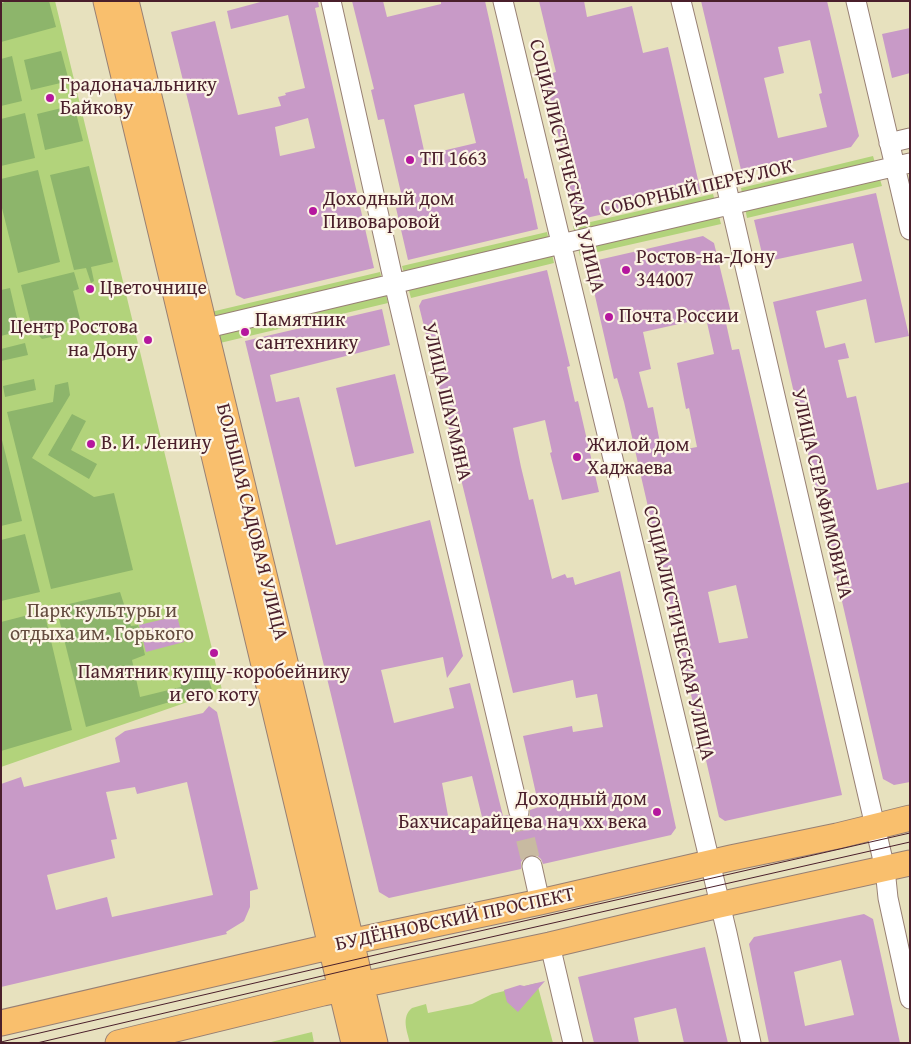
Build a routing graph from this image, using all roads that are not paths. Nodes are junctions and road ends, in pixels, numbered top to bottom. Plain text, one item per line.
1 (106, 1) edge
2 (126, 1) edge
3 (331, 1) edge
4 (503, 1) edge
5 (681, 1) edge
6 (856, 1) edge
7 (910, 138) edge
8 (888, 143) junction
9 (902, 165) edge
10 (906, 201) edge
11 (730, 205) junction
12 (910, 230) edge
13 (561, 244) junction
14 (394, 283) junction
15 (204, 329) junction
16 (519, 812) tunnel mouth
17 (910, 818) edge
18 (875, 826) junction
19 (709, 862) junction
20 (910, 862) edge
21 (532, 866) tunnel mouth
22 (885, 868) junction
23 (540, 902) junction
24 (719, 905) junction
25 (342, 944) junction
26 (550, 945) junction
27 (352, 987) junction
28 (910, 999) edge
29 (1, 1023) edge
30 (118, 1043) edge
31 (354, 1043) edge
32 (375, 1043) edge
33 (573, 1043) edge
34 (751, 1043) edge

1 - 25 main road, БОЛЬШАЯ САДОВАЯ УЛИЦА
2 - 15 main road, БОЛЬШАЯ САДОВАЯ УЛИЦА
3 - 14 street, УЛИЦА ШАУМЯНА
4 - 13 street, СОЦИАЛИСТИЧЕСКАЯ УЛИЦА
5 - 11 street, УЛИЦА СЕРАФИМОВИЧА
6 - 8 street
7 - 8 street
8 - 9 street
9 - 10 street
9 - 11 street, СОБОРНЫЙ ПЕРЕУЛОК
10 - 12 street
11 - 13 street, СОБОРНЫЙ ПЕРЕУЛОК
11 - 18 street, УЛИЦА СЕРАФИМОВИЧА
13 - 14 street, СОБОРНЫЙ ПЕРЕУЛОК
13 - 19 street, СОЦИАЛИСТИЧЕСКАЯ УЛИЦА
14 - 15 street, СОБОРНЫЙ ПЕРЕУЛОК
14 - 16 street, УЛИЦА ШАУМЯНА
15 - 25 main road, БОЛЬШАЯ САДОВАЯ УЛИЦА
17 - 18 main road, БУДЁННОВСКИЙ ПРОСПЕКТ
18 - 19 main road, БУДЁННОВСКИЙ ПРОСПЕКТ
18 - 22 street, УЛИЦА СЕРАФИМОВИЧА
19 - 23 main road, БУДЁННОВСКИЙ ПРОСПЕКТ
19 - 24 street, СОЦИАЛИСТИЧЕСКАЯ УЛИЦА
20 - 22 main road
21 - 23 street
22 - 24 main road
22 - 28 street, УЛИЦА СЕРАФИМОВИЧА
23 - 25 main road, БУДЁННОВСКИЙ ПРОСПЕКТ
24 - 26 main road
24 - 34 street, СОЦИАЛИСТИЧЕСКАЯ УЛИЦА
25 - 27 main road, БОЛЬШАЯ САДОВАЯ УЛИЦА
25 - 29 main road, БУДЁННОВСКИЙ ПРОСПЕКТ
26 - 27 main road
26 - 33 street
27 - 30 main road
27 - 31 main road, БОЛЬШАЯ САДОВАЯ УЛИЦА
27 - 32 main road, БОЛЬШАЯ САДОВАЯ УЛИЦА

